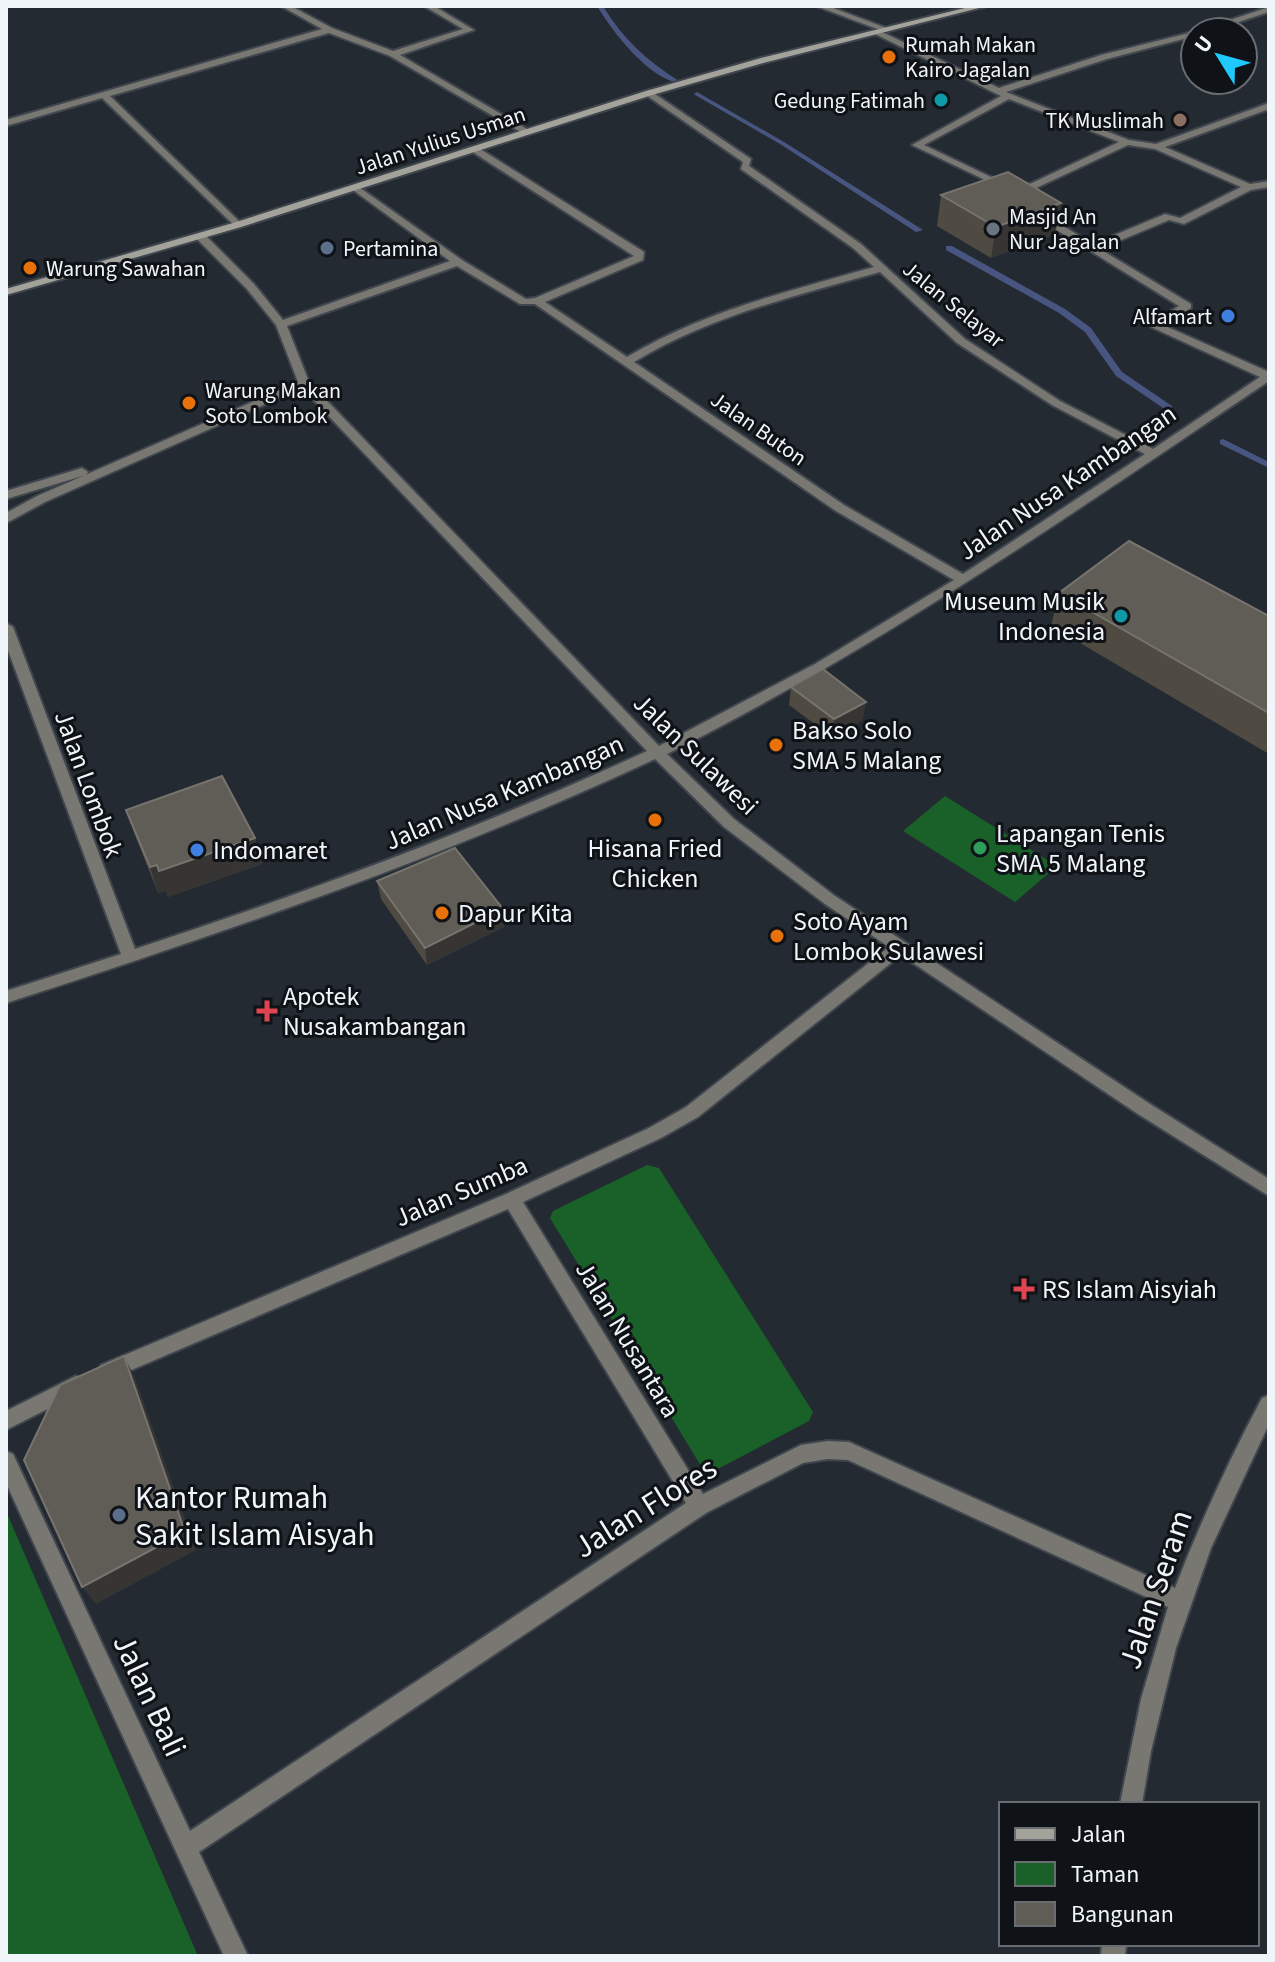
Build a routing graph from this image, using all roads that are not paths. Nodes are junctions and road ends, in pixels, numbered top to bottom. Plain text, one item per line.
1 (285, 6) edge
2 (428, 6) edge
3 (820, 6) edge
4 (983, 6) edge
5 (329, 30) junction
6 (882, 32) junction
7 (1179, 38) edge
8 (393, 54) junction
9 (649, 93) junction
10 (1003, 94) junction
11 (104, 95) junction
12 (1269, 106) edge
13 (6, 123) edge
14 (527, 132) junction
15 (1127, 142) junction
16 (1157, 147) junction
17 (474, 149) junction
18 (1269, 184) edge
19 (1249, 187) junction
20 (356, 188) junction
21 (1032, 212) edge
22 (237, 225) junction
23 (200, 236) junction
24 (1093, 248) junction
25 (458, 262) junction
26 (880, 269) junction
27 (6, 292) edge
28 (537, 301) junction
29 (281, 324) junction
30 (629, 361) junction
31 (1266, 381) edge
32 (304, 383) junction
33 (148, 452) junction
34 (1151, 453) junction
35 (6, 495) edge
36 (6, 516) edge
37 (964, 580) junction
38 (6, 627) edge
39 (656, 752) junction
40 (901, 947) junction
41 (130, 957) junction
42 (6, 997) edge
43 (1269, 1188) edge
44 (512, 1199) junction
45 (1269, 1404) edge
46 (6, 1421) edge
47 (6, 1461) edge
48 (699, 1506) junction
49 (1179, 1601) junction
50 (1131, 1802) edge
51 (185, 1848) junction
52 (236, 1956) edge

1 - 5 street
2 - 8 street
3 - 6 street
4 - 6 main road, Jalan Yulius Usman
5 - 8 street
5 - 11 street
6 - 9 main road, Jalan Yulius Usman
6 - 10 street
7 - 10 street
8 - 14 street
9 - 14 main road, Jalan Yulius Usman
9 - 26 street, Jalan Selayar
10 - 15 street
10 - 15 street
11 - 13 street
11 - 22 street
12 - 16 street
14 - 17 main road, Jalan Yulius Usman
15 - 16 street
16 - 19 street
17 - 20 main road, Jalan Yulius Usman
17 - 28 street
18 - 19 street
19 - 24 street
20 - 22 main road, Jalan Yulius Usman
20 - 25 street, Jalan Buton
21 - 24 street
22 - 23 main road, Jalan Yulius Usman
23 - 27 main road, Jalan Yulius Usman
23 - 29 street, Jalan Sulawesi
24 - 31 street
25 - 28 street, Jalan Buton
25 - 29 street
26 - 30 street
26 - 34 street, Jalan Selayar
28 - 30 street, Jalan Buton
29 - 32 street, Jalan Sulawesi
30 - 37 street, Jalan Buton
31 - 34 street, Jalan Nusa Kambangan
32 - 33 street
32 - 39 street, Jalan Sulawesi
33 - 35 street
33 - 36 street
34 - 37 street, Jalan Nusa Kambangan
37 - 39 street, Jalan Nusa Kambangan
38 - 41 street, Jalan Lombok
39 - 40 street, Jalan Sulawesi
39 - 41 street, Jalan Nusa Kambangan
40 - 43 street, Jalan Sulawesi
40 - 44 street, Jalan Sumba
41 - 42 street, Jalan Nusa Kambangan
44 - 46 street, Jalan Sumba
44 - 48 street, Jalan Nusantara
45 - 49 street, Jalan Seram
47 - 51 street, Jalan Bali
48 - 49 street, Jalan Flores
48 - 51 street, Jalan Flores
49 - 50 street, Jalan Seram
51 - 52 street, Jalan Bali

